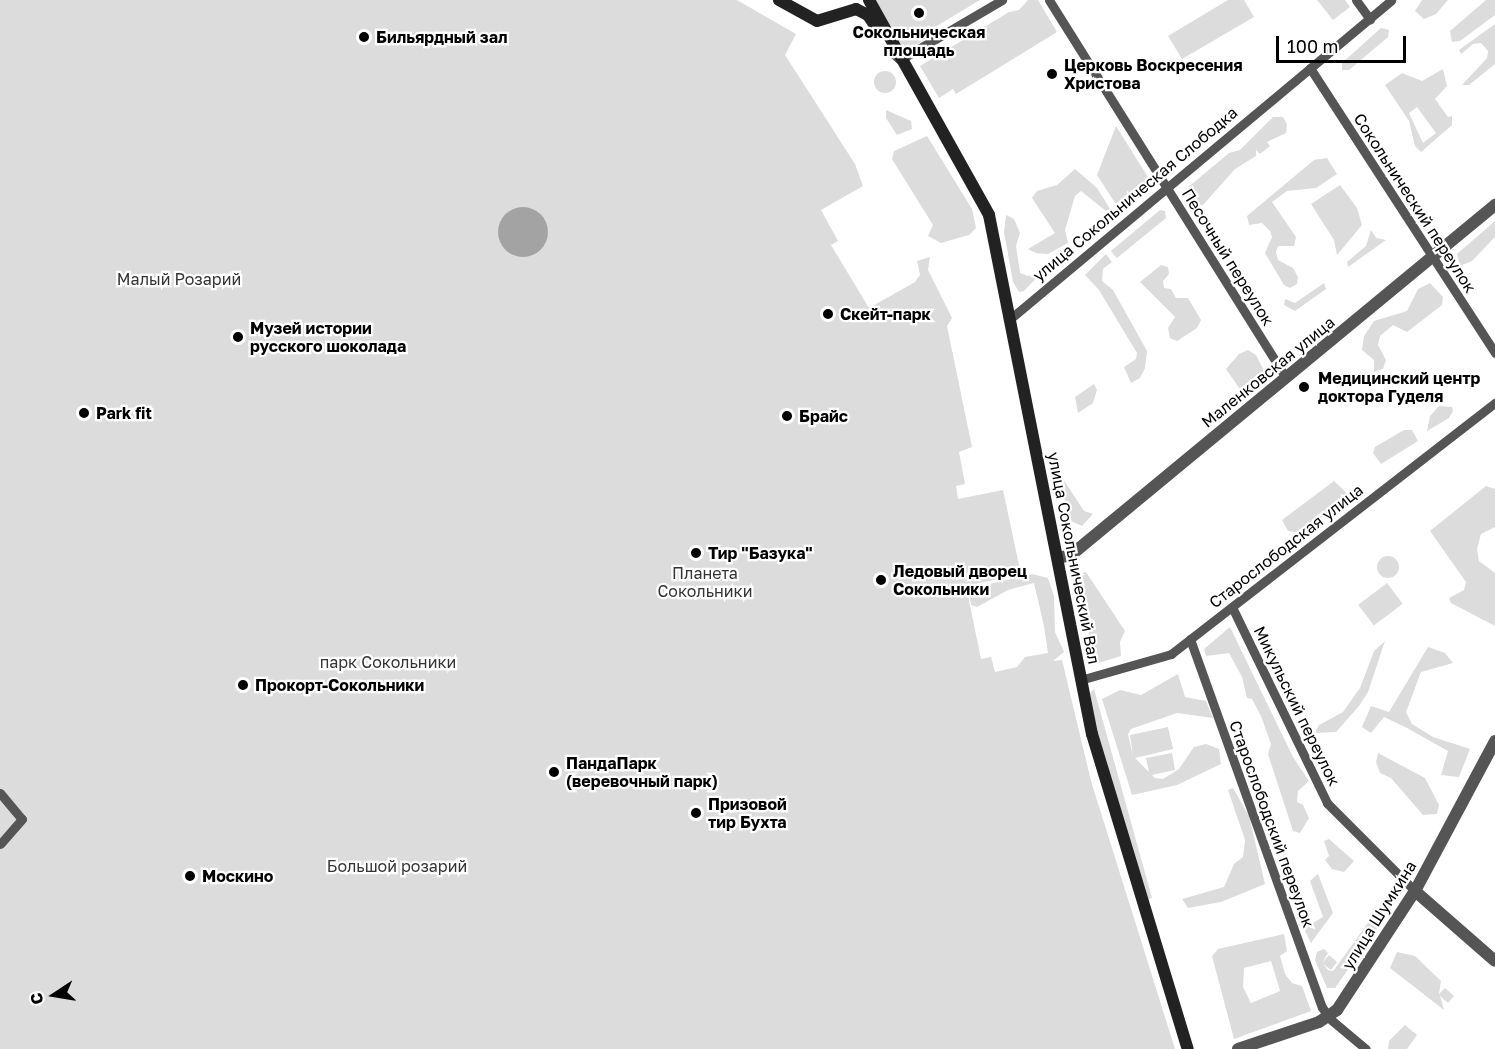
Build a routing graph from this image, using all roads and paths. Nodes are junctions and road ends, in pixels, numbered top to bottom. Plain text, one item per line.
1 (779, 0) edge
2 (846, 0) edge
3 (869, 0) edge
4 (1002, 0) edge
5 (1049, 0) edge
6 (1356, 0) edge
7 (1391, 0) edge
8 (807, 17) junction
9 (1370, 19) junction
10 (889, 50) junction
11 (903, 58) junction
12 (1310, 68) junction
13 (914, 82) junction
14 (1167, 187) junction
15 (1495, 206) edge
16 (1432, 257) junction
17 (1010, 319) junction
18 (1495, 353) edge
19 (1286, 378) junction
20 (1495, 403) edge
21 (1058, 558) junction
22 (1232, 607) junction
23 (1190, 639) junction
24 (1080, 680) junction
25 (1495, 741) edge
26 (0, 793) edge
27 (0, 844) edge
28 (1415, 891) junction
29 (1495, 961) edge
30 (1329, 1017) junction
31 (1188, 1049) edge
32 (1238, 1049) edge
33 (1366, 1049) edge

1 - 8 main road
2 - 8 main road
3 - 11 main road, улица Сокольнический Вал
4 - 11 street
5 - 14 street, Песочный переулок
6 - 9 street
7 - 9 street, улица Сокольническая Слободка
8 - 10 main road, улица Сокольнический Вал
9 - 12 street, улица Сокольническая Слободка
10 - 11 street
10 - 13 main road, улица Сокольнический Вал
11 - 13 main road, улица Сокольнический Вал
12 - 14 street, улица Сокольническая Слободка
12 - 16 street, Сокольнический переулок
13 - 17 main road, улица Сокольнический Вал
14 - 17 street, улица Сокольническая Слободка
14 - 19 street, Песочный переулок
15 - 16 street, Маленковская улица
16 - 18 street, Сокольнический переулок
16 - 19 street, Маленковская улица
17 - 21 main road, улица Сокольнический Вал
19 - 21 street, Маленковская улица
20 - 22 street, Старослободская улица
21 - 24 main road, улица Сокольнический Вал
22 - 23 street, Старослободская улица
22 - 28 street, Микульский переулок
23 - 24 street, Старослободская улица
23 - 30 street, Старослободский переулок
24 - 31 main road, улица Сокольнический Вал
25 - 28 street, улица Шумкина
26 - 27 street
28 - 29 street
28 - 30 street, улица Шумкина
30 - 32 street
30 - 33 street

